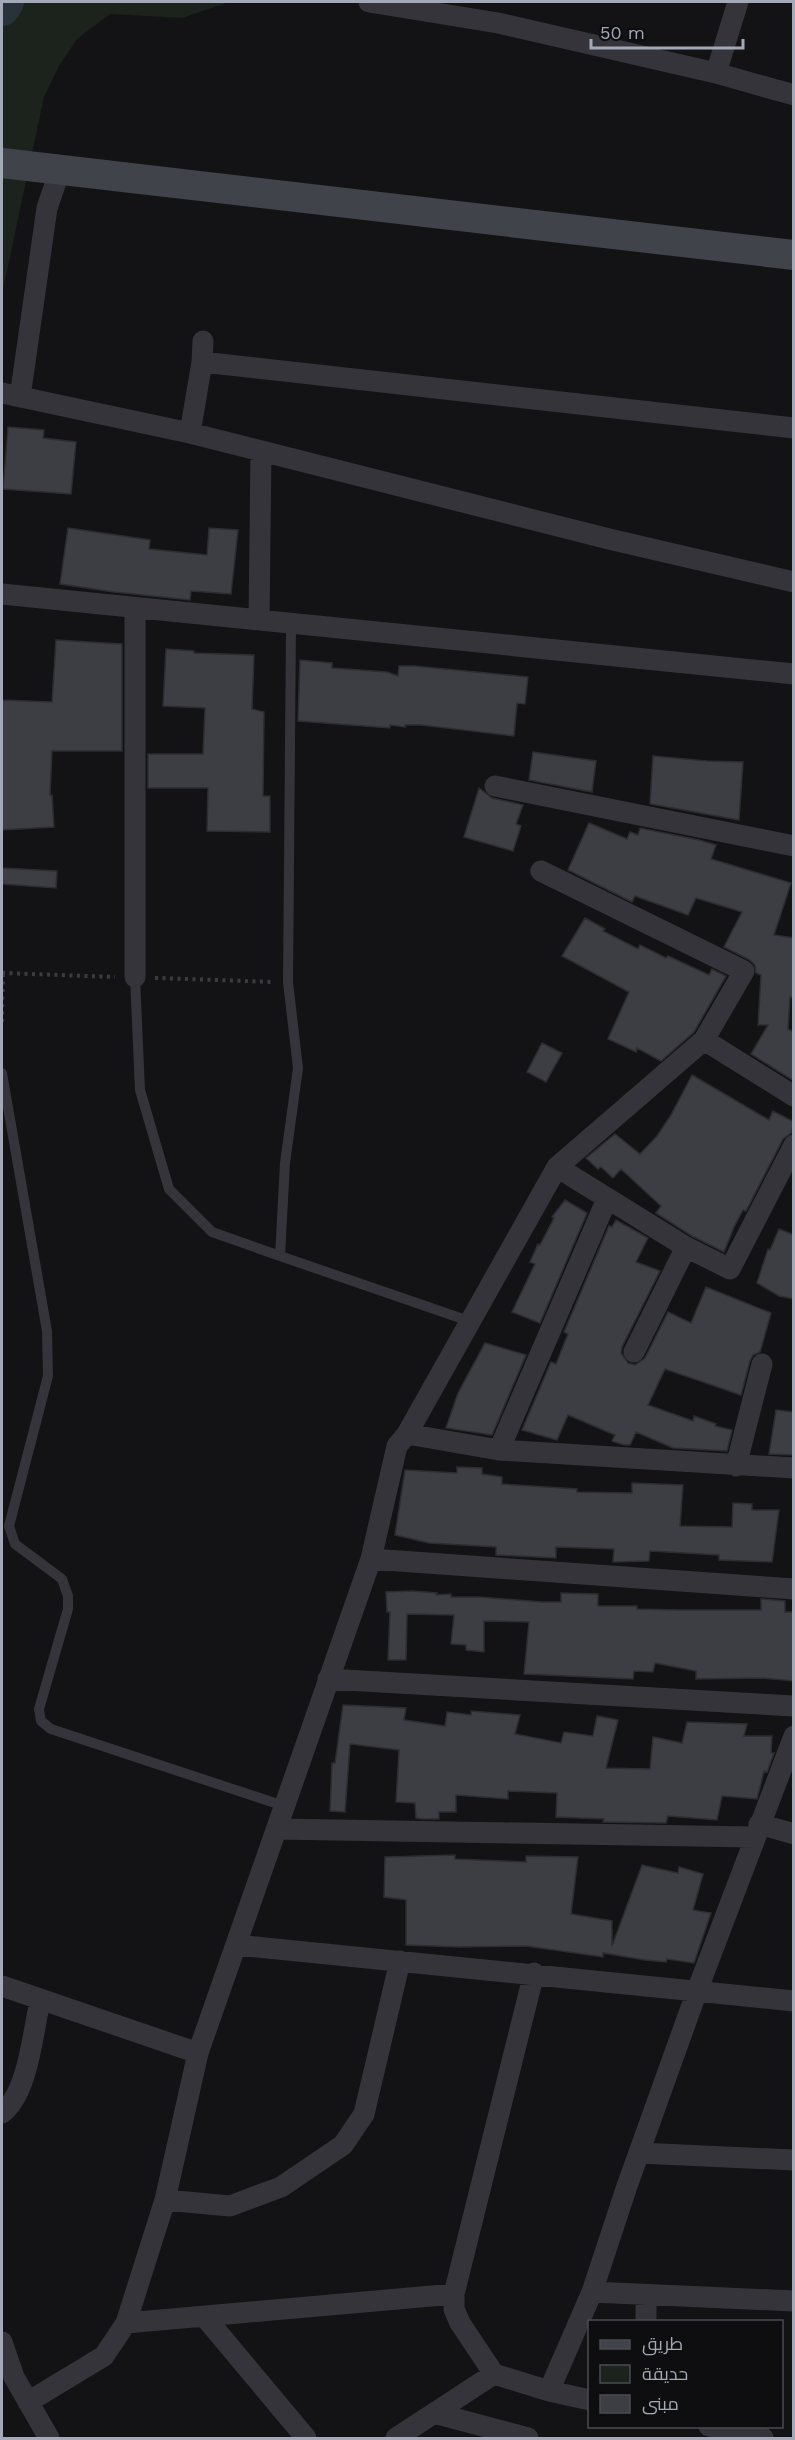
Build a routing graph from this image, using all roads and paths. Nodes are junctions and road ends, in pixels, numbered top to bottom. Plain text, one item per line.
1 (369, 2) edge
2 (738, 2) edge
3 (716, 74) junction
4 (794, 95) edge
5 (16, 164) edge
6 (60, 170) junction
7 (793, 253) edge
8 (11, 395) edge
9 (794, 428) edge
10 (190, 434) junction
11 (261, 451) junction
12 (794, 582) edge
13 (2, 594) edge
14 (135, 608) junction
15 (259, 620) junction
16 (291, 624) junction
17 (794, 674) edge
18 (495, 786) dead end
19 (794, 846) edge
20 (541, 871) dead end
21 (3, 974) dead end
22 (135, 978) joint
23 (2, 1022) edge
24 (704, 1040) junction
25 (2, 1072) edge
26 (794, 1096) edge
27 (794, 1145) edge
28 (557, 1167) junction
29 (607, 1199) junction
30 (686, 1246) junction
31 (280, 1256) junction
32 (469, 1321) junction
33 (634, 1352) dead end
34 (762, 1364) dead end
35 (407, 1434) junction
36 (499, 1450) junction
37 (736, 1466) junction
38 (794, 1468) edge
39 (371, 1559) junction
40 (794, 1589) edge
41 (328, 1679) junction
42 (794, 1706) edge
43 (794, 1736) edge
44 (284, 1806) junction
45 (277, 1829) junction
46 (757, 1831) junction
47 (794, 1834) edge
48 (237, 1946) junction
49 (400, 1961) junction
50 (534, 1974) junction
51 (2, 1986) edge
52 (698, 1991) junction
53 (40, 2001) junction
54 (794, 2001) edge
55 (198, 2053) junction
56 (2, 2113) edge
57 (639, 2153) junction
58 (794, 2160) edge
59 (165, 2200) junction
60 (592, 2292) junction
61 (454, 2294) junction
62 (646, 2295) junction
63 (794, 2301) edge
64 (204, 2316) junction
65 (646, 2320) edge
66 (126, 2324) junction
67 (2, 2342) edge
68 (580, 2345) edge
69 (494, 2374) junction
70 (549, 2391) junction
71 (588, 2400) edge
72 (28, 2402) junction
73 (434, 2413) junction
74 (714, 2428) edge
75 (49, 2439) edge
76 (306, 2439) edge
77 (396, 2439) edge
78 (528, 2439) edge
79 (763, 2439) edge

1 - 3 street
2 - 3 street
3 - 4 street
5 - 6 main road
6 - 7 main road
6 - 8 street
8 - 10 street
9 - 10 street
10 - 11 street
11 - 12 street
11 - 15 street
13 - 14 street
14 - 15 street
14 - 22 street
15 - 16 street
16 - 17 street
16 - 31 lane
18 - 19 street
20 - 24 street
21 - 23 path
22 - 31 lane
24 - 26 street
24 - 28 street
25 - 44 lane
27 - 30 street
28 - 29 street
28 - 32 street
29 - 30 street
29 - 36 street
30 - 33 street
31 - 32 lane
32 - 35 street
34 - 37 street
35 - 36 street
35 - 39 street
36 - 37 street
37 - 38 street
39 - 40 street
39 - 41 street
41 - 42 street
41 - 44 street
43 - 46 street
44 - 45 street
45 - 46 street
45 - 48 street
46 - 47 street
46 - 52 street
48 - 49 street
48 - 55 street
49 - 50 street
49 - 59 street
50 - 52 street
50 - 61 street
51 - 53 street
52 - 54 street
52 - 57 street
53 - 55 street
53 - 56 street
55 - 59 street
57 - 58 street
57 - 60 street
59 - 66 street
60 - 62 street
60 - 68 street
61 - 64 street
61 - 69 street
62 - 63 street
62 - 65 street
64 - 66 street
64 - 76 street
66 - 72 street
67 - 72 street
68 - 70 street
69 - 70 street
69 - 73 street
70 - 71 street
72 - 75 street
73 - 77 street
73 - 78 street
74 - 79 street

